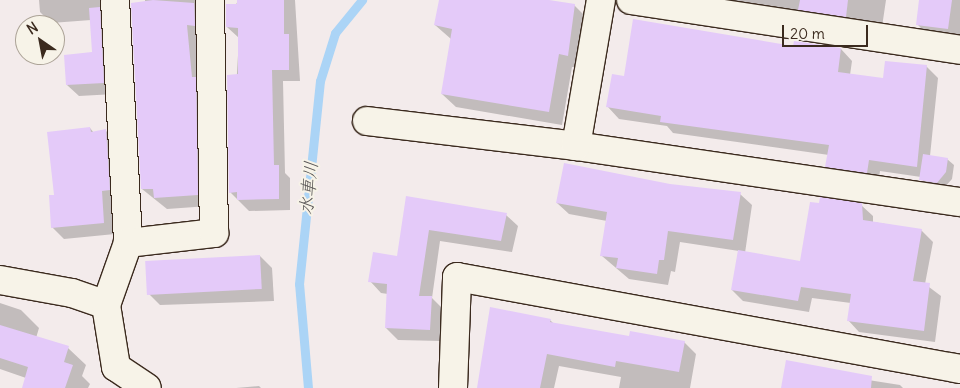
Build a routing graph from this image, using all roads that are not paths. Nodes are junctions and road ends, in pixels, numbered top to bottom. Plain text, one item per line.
1 (115, 0) edge
2 (210, 0) edge
3 (600, 0) edge
4 (631, 0) edge
5 (685, 4) edge
6 (960, 50) edge
7 (367, 121) dead end
8 (576, 146) junction
9 (960, 202) edge
10 (128, 243) junction
11 (0, 280) edge
12 (106, 305) junction
13 (960, 369) edge
14 (146, 388) edge
15 (453, 388) edge
16 (959, 388) edge

1 - 10 street
2 - 10 street
3 - 8 street
4 - 5 street
5 - 6 street
7 - 8 street
8 - 9 street
10 - 12 street
11 - 12 street
12 - 14 street
13 - 15 street
13 - 16 street

